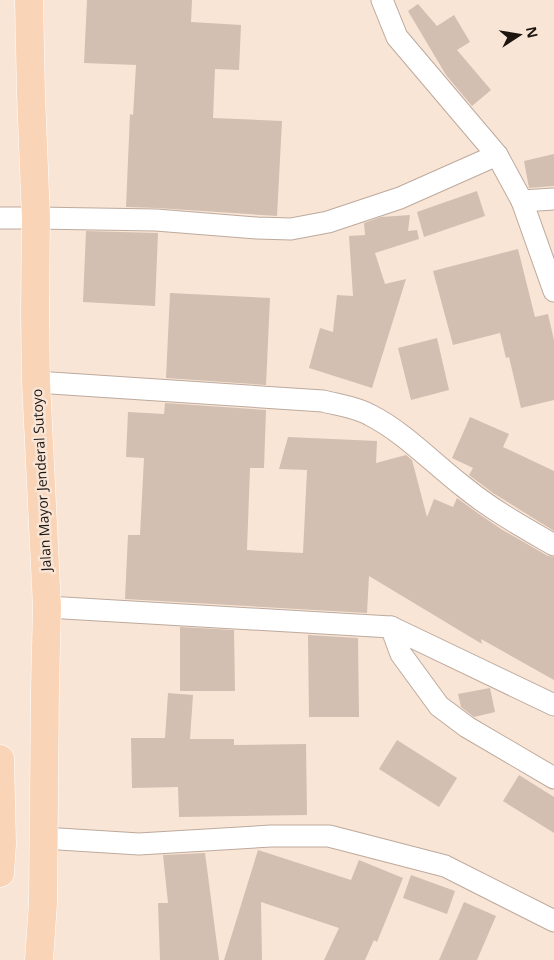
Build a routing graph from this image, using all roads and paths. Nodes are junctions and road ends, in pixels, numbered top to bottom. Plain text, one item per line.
1 (29, 0) edge
2 (382, 0) edge
3 (497, 155) junction
4 (554, 199) edge
5 (522, 201) junction
6 (0, 218) edge
7 (36, 218) junction
8 (554, 290) edge
9 (36, 382) junction
10 (554, 545) edge
11 (47, 607) junction
12 (391, 627) junction
13 (554, 704) edge
14 (0, 759) edge
15 (554, 778) edge
16 (43, 838) junction
17 (0, 873) edge
18 (554, 921) edge
19 (39, 960) edge

1 - 7 main road, Jalan Mayor Jenderal Sutoyo
2 - 3 street
3 - 5 street
3 - 7 street
4 - 5 street
5 - 8 street
6 - 7 street
7 - 9 main road, Jalan Mayor Jenderal Sutoyo
9 - 10 street
9 - 11 main road, Jalan Mayor Jenderal Sutoyo
11 - 12 street
11 - 16 main road, Jalan Mayor Jenderal Sutoyo
12 - 13 street
12 - 15 street
14 - 17 main road
16 - 18 street
16 - 19 main road, Jalan Mayor Jenderal Sutoyo

